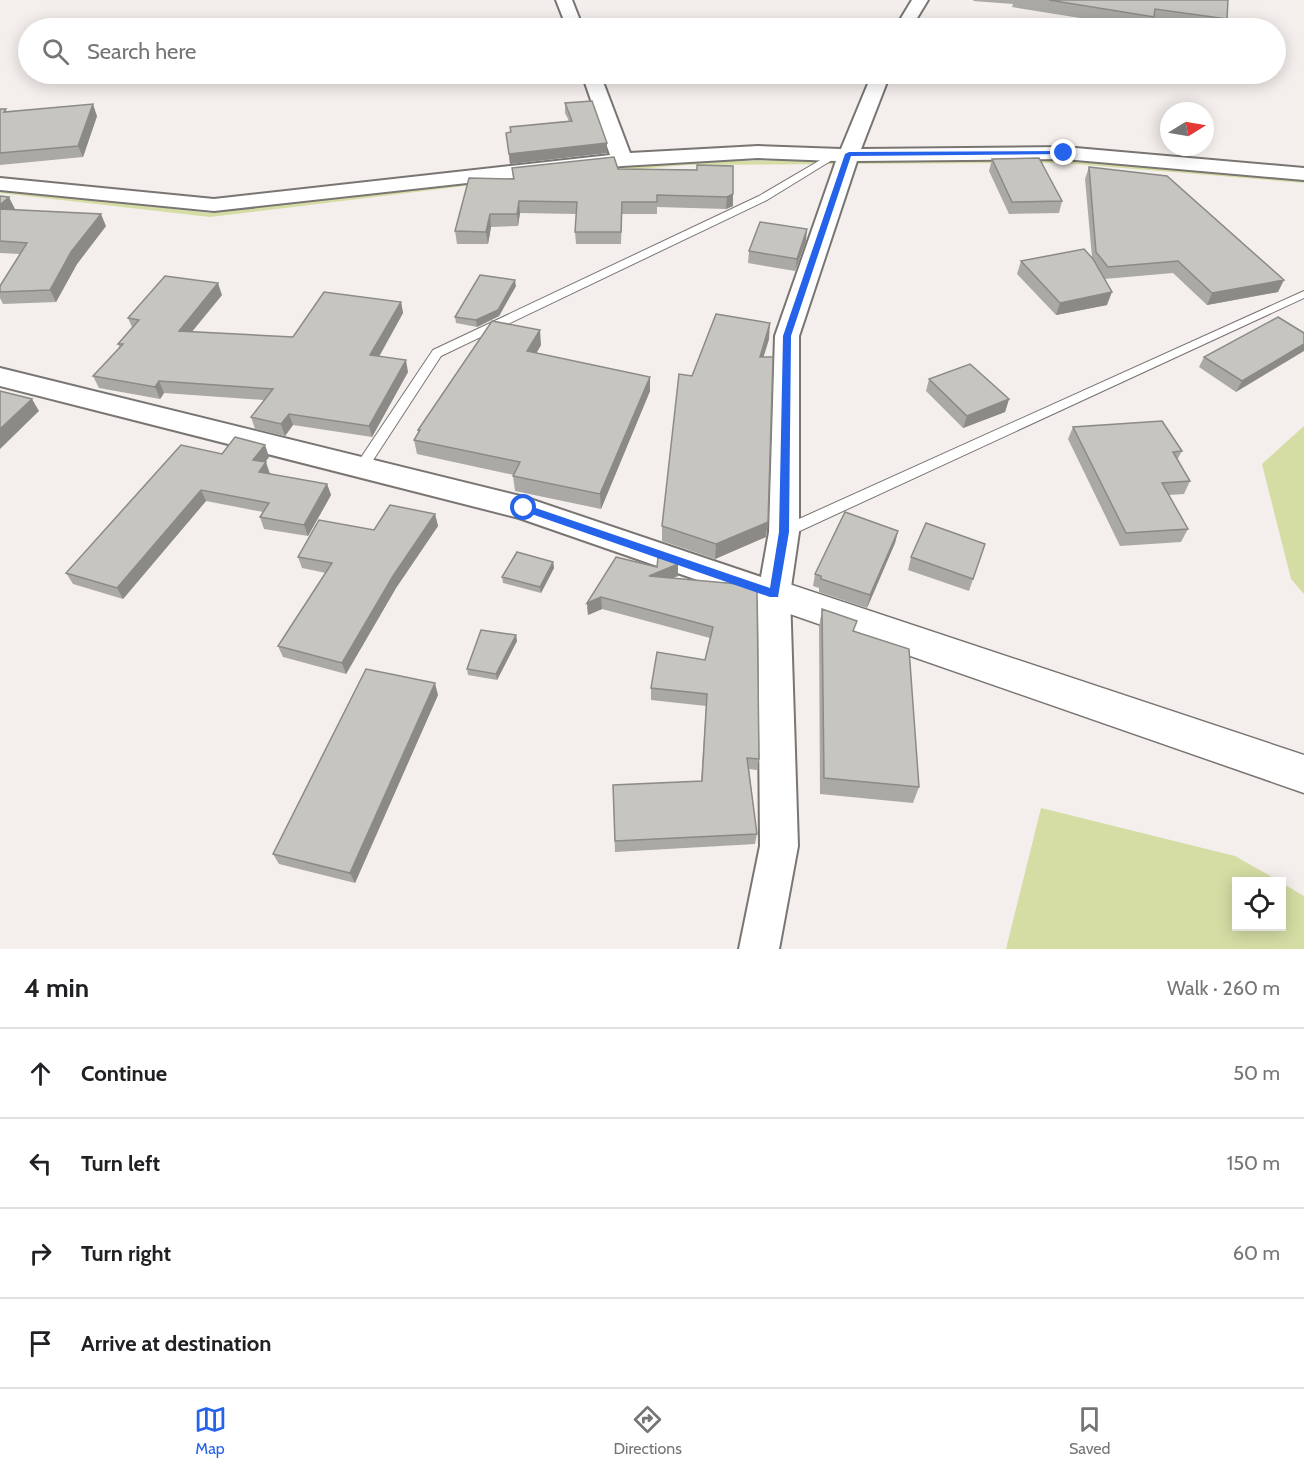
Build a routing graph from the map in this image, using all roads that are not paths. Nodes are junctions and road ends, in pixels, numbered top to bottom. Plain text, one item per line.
1 (564, 0) edge
2 (920, 0) edge
3 (571, 18) edge
4 (909, 18) edge
5 (595, 84) edge
6 (876, 84) edge
7 (841, 155) junction
8 (622, 160) junction
9 (1304, 174) edge
10 (0, 184) edge
11 (1304, 294) edge
12 (0, 377) edge
13 (361, 468) junction
14 (784, 532) junction
15 (774, 594) junction
16 (1304, 774) edge
17 (759, 949) edge

1 - 3 street
2 - 4 street
5 - 8 street
6 - 7 street
7 - 8 street
7 - 9 street
7 - 13 lane
7 - 14 street
8 - 10 street
11 - 14 lane
12 - 13 street
13 - 15 street
14 - 15 street
15 - 16 street
15 - 17 street

